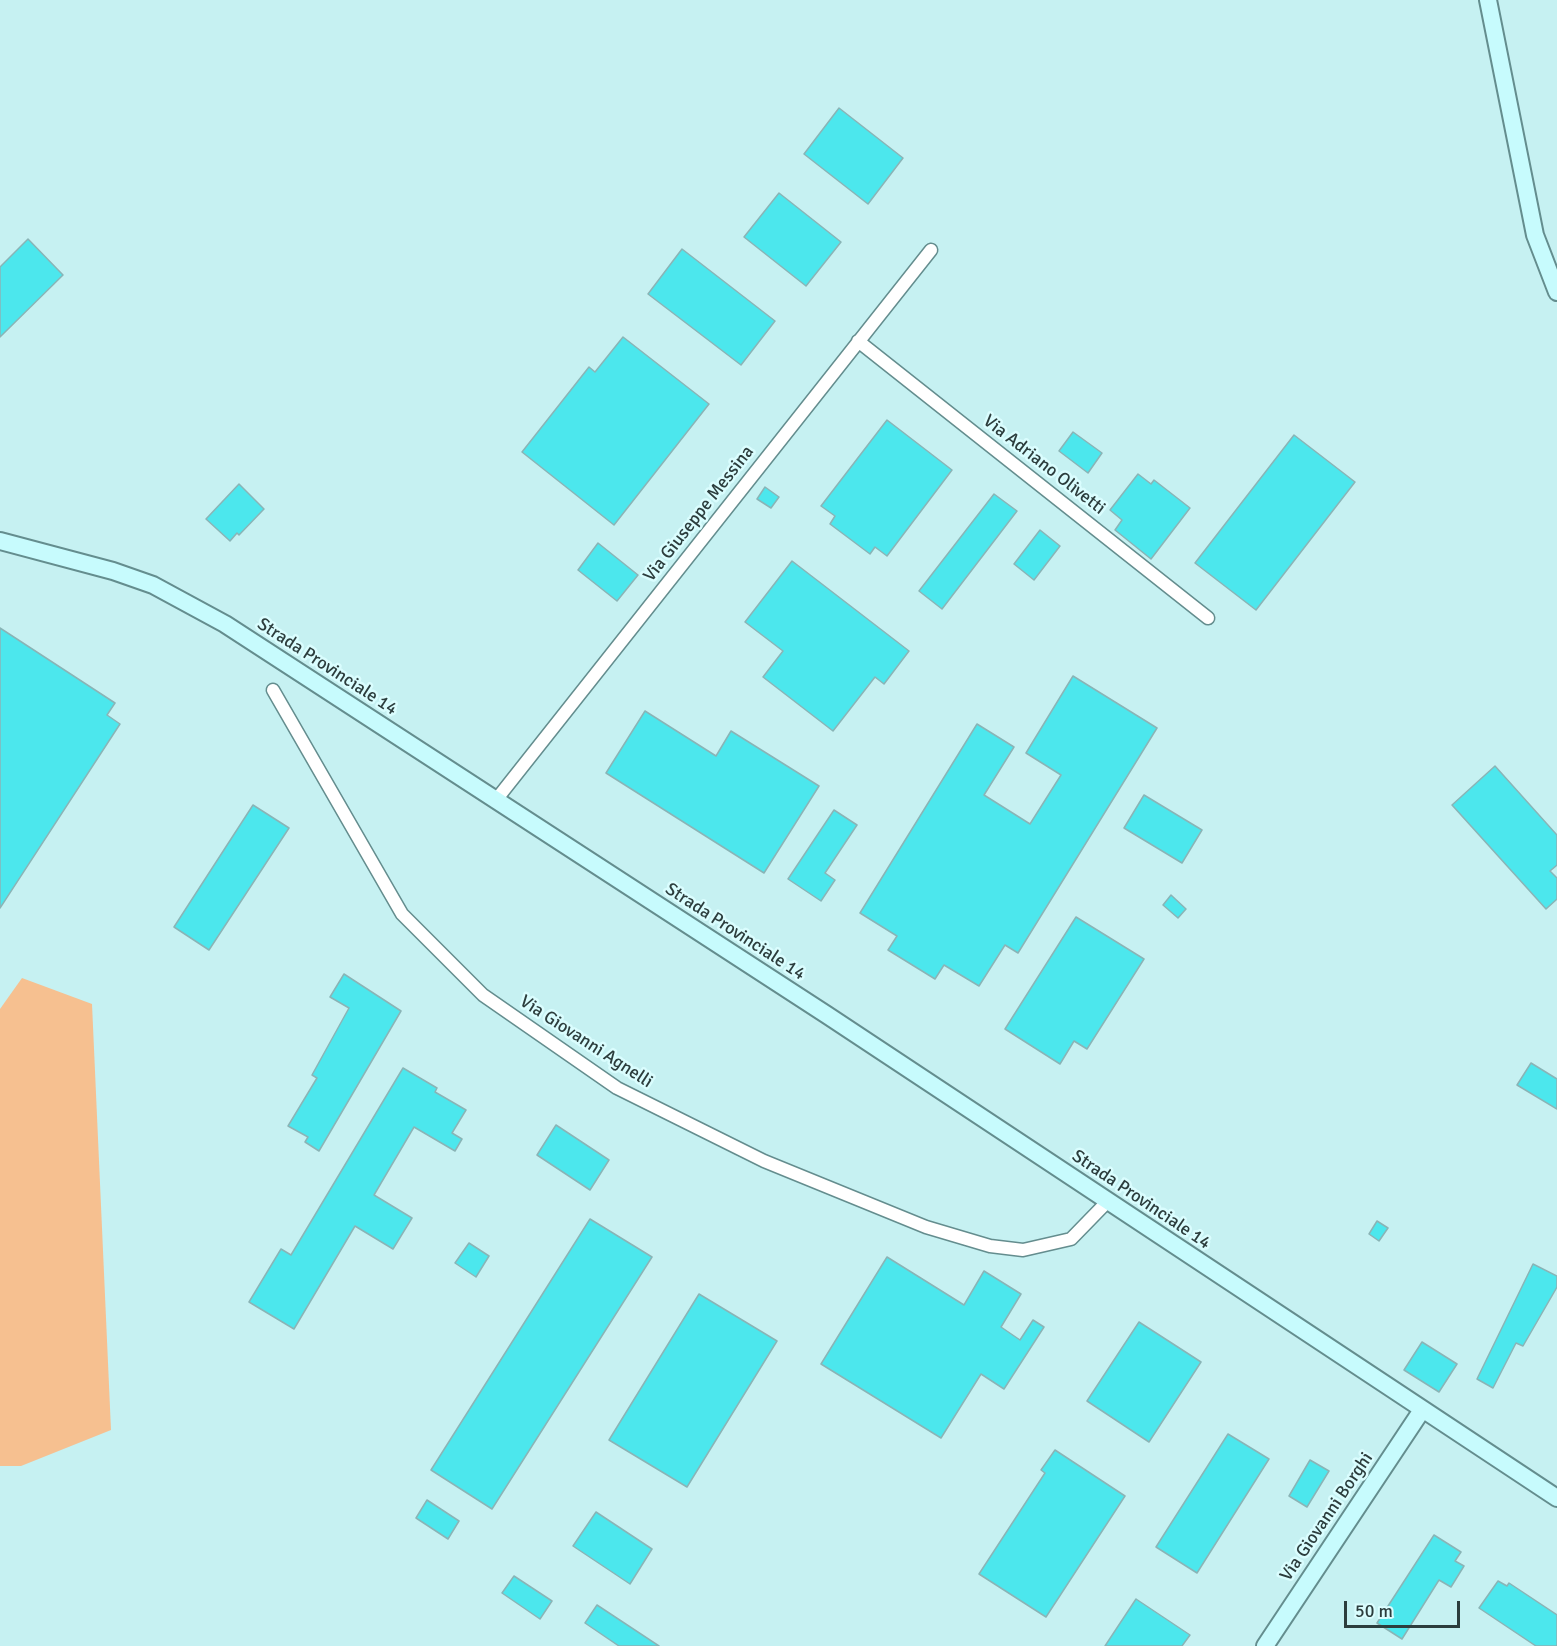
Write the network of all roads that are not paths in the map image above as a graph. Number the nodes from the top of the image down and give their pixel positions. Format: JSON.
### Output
{"nodes":[{"id":1,"x":1488,"y":0,"type":"edge"},
{"id":2,"x":931,"y":250,"type":"dead end"},
{"id":3,"x":1557,"y":292,"type":"edge"},
{"id":4,"x":858,"y":341,"type":"junction"},
{"id":5,"x":0,"y":541,"type":"edge"},
{"id":6,"x":1208,"y":618,"type":"dead end"},
{"id":7,"x":273,"y":690,"type":"dead end"},
{"id":8,"x":496,"y":800,"type":"junction"},
{"id":9,"x":1108,"y":1201,"type":"junction"},
{"id":10,"x":1422,"y":1410,"type":"junction"},
{"id":11,"x":1557,"y":1498,"type":"edge"},
{"id":12,"x":1265,"y":1646,"type":"edge"}],
"edges":[{"from":1,"to":3,"type":"street"},
{"from":2,"to":4,"type":"street","name":"Via Giuseppe Messina"},
{"from":4,"to":6,"type":"street","name":"Via Adriano Olivetti"},
{"from":4,"to":8,"type":"street","name":"Via Giuseppe Messina"},
{"from":5,"to":8,"type":"street","name":"Strada Provinciale 14"},
{"from":7,"to":9,"type":"street","name":"Via Giovanni Agnelli"},
{"from":8,"to":9,"type":"street","name":"Strada Provinciale 14"},
{"from":9,"to":10,"type":"street","name":"Strada Provinciale 14"},
{"from":10,"to":11,"type":"street","name":"Strada Provinciale 14"},
{"from":10,"to":12,"type":"street","name":"Via Giovanni Borghi"}]}
